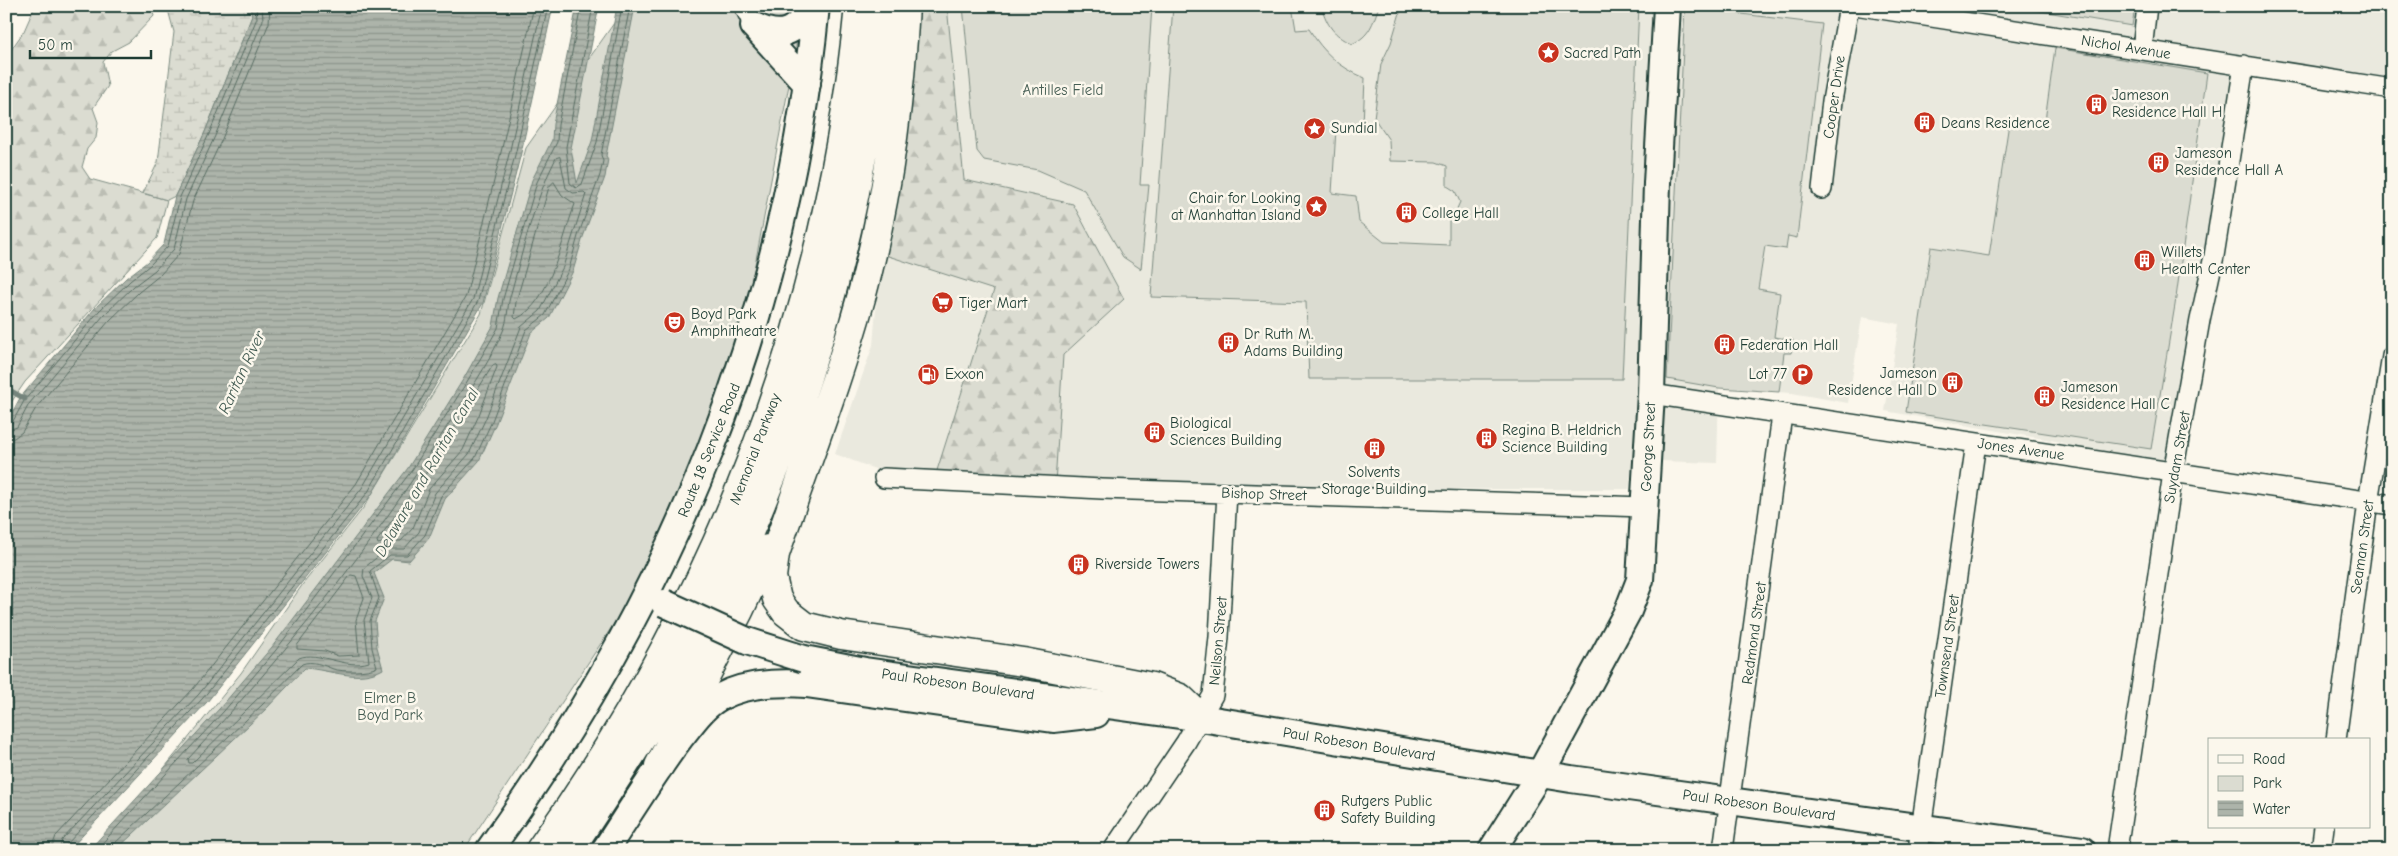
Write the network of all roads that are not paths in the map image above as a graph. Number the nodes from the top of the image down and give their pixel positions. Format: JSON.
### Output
{"nodes":[{"id":1,"x":859,"y":6,"type":"edge"},
{"id":2,"x":883,"y":6,"type":"edge"},
{"id":3,"x":905,"y":6,"type":"edge"},
{"id":4,"x":1666,"y":6,"type":"edge"},
{"id":5,"x":1849,"y":6,"type":"edge"},
{"id":6,"x":1861,"y":6,"type":"edge"},
{"id":7,"x":2147,"y":6,"type":"edge"},
{"id":8,"x":816,"y":7,"type":"edge"},
{"id":9,"x":749,"y":16,"type":"edge"},
{"id":10,"x":2142,"y":50,"type":"junction"},
{"id":11,"x":2244,"y":66,"type":"junction"},
{"id":12,"x":807,"y":84,"type":"junction"},
{"id":13,"x":2392,"y":89,"type":"edge"},
{"id":14,"x":1822,"y":188,"type":"dead end"},
{"id":15,"x":2392,"y":356,"type":"edge"},
{"id":16,"x":1651,"y":394,"type":"junction"},
{"id":17,"x":1782,"y":415,"type":"junction"},
{"id":18,"x":1976,"y":443,"type":"junction"},
{"id":19,"x":2173,"y":473,"type":"junction"},
{"id":20,"x":884,"y":478,"type":"dead end"},
{"id":21,"x":1227,"y":493,"type":"junction"},
{"id":22,"x":2368,"y":502,"type":"junction"},
{"id":23,"x":792,"y":503,"type":"junction"},
{"id":24,"x":2392,"y":505,"type":"edge"},
{"id":25,"x":1644,"y":507,"type":"junction"},
{"id":26,"x":655,"y":600,"type":"junction"},
{"id":27,"x":1132,"y":710,"type":"junction"},
{"id":28,"x":1201,"y":718,"type":"junction"},
{"id":29,"x":2336,"y":738,"type":"edge"},
{"id":30,"x":659,"y":766,"type":"junction"},
{"id":31,"x":1540,"y":774,"type":"junction"},
{"id":32,"x":1731,"y":801,"type":"junction"},
{"id":33,"x":2324,"y":828,"type":"edge"},
{"id":34,"x":1920,"y":838,"type":"edge"},
{"id":35,"x":489,"y":850,"type":"edge"},
{"id":36,"x":540,"y":850,"type":"edge"},
{"id":37,"x":569,"y":850,"type":"edge"},
{"id":38,"x":605,"y":850,"type":"edge"},
{"id":39,"x":1112,"y":850,"type":"edge"},
{"id":40,"x":1492,"y":850,"type":"edge"},
{"id":41,"x":1723,"y":850,"type":"edge"},
{"id":42,"x":2082,"y":850,"type":"edge"},
{"id":43,"x":2116,"y":850,"type":"edge"},
{"id":44,"x":2321,"y":850,"type":"edge"}],
"edges":[{"from":1,"to":36,"type":"highway","name":"Memorial Parkway"},
{"from":2,"to":37,"type":"highway","name":"Memorial Parkway"},
{"from":3,"to":23,"type":"highway"},
{"from":4,"to":16,"type":"street","name":"George Street"},
{"from":5,"to":14,"type":"street","name":"Cooper Drive"},
{"from":6,"to":10,"type":"street","name":"Nichol Avenue"},
{"from":7,"to":10,"type":"street"},
{"from":8,"to":9,"type":"street"},
{"from":8,"to":12,"type":"street","name":"Route 18 Service Road"},
{"from":9,"to":12,"type":"street"},
{"from":10,"to":11,"type":"street","name":"Nichol Avenue"},
{"from":11,"to":13,"type":"street","name":"Nichol Avenue"},
{"from":11,"to":19,"type":"street","name":"Suydam Street"},
{"from":12,"to":26,"type":"street","name":"Route 18 Service Road"},
{"from":15,"to":22,"type":"street","name":"Seaman Street"},
{"from":16,"to":17,"type":"street","name":"Jones Avenue"},
{"from":16,"to":25,"type":"street","name":"George Street"},
{"from":17,"to":18,"type":"street","name":"Jones Avenue"},
{"from":17,"to":32,"type":"street","name":"Redmond Street"},
{"from":18,"to":19,"type":"street","name":"Jones Avenue"},
{"from":18,"to":34,"type":"street","name":"Townsend Street"},
{"from":19,"to":22,"type":"street","name":"Jones Avenue"},
{"from":19,"to":43,"type":"street","name":"Suydam Street"},
{"from":20,"to":21,"type":"street","name":"Bishop Street"},
{"from":21,"to":25,"type":"street","name":"Bishop Street"},
{"from":21,"to":28,"type":"street","name":"Neilson Street"},
{"from":22,"to":24,"type":"street","name":"Jones Avenue"},
{"from":22,"to":29,"type":"street","name":"Seaman Street"},
{"from":23,"to":28,"type":"highway"},
{"from":23,"to":30,"type":"highway"},
{"from":25,"to":31,"type":"street","name":"George Street"},
{"from":26,"to":27,"type":"street","name":"Paul Robeson Boulevard","bridge":true},
{"from":26,"to":35,"type":"street","name":"Route 18 Service Road"},
{"from":27,"to":28,"type":"street","name":"Paul Robeson Boulevard"},
{"from":27,"to":30,"type":"street"},
{"from":28,"to":31,"type":"street","name":"Paul Robeson Boulevard"},
{"from":28,"to":39,"type":"street","name":"Neilson Street"},
{"from":30,"to":38,"type":"street"},
{"from":31,"to":32,"type":"street","name":"Paul Robeson Boulevard"},
{"from":31,"to":40,"type":"street","name":"George Street"},
{"from":32,"to":34,"type":"street","name":"Paul Robeson Boulevard"},
{"from":32,"to":41,"type":"street","name":"Redmond Street"},
{"from":33,"to":44,"type":"street"},
{"from":34,"to":42,"type":"street","name":"Paul Robeson Boulevard"}]}
